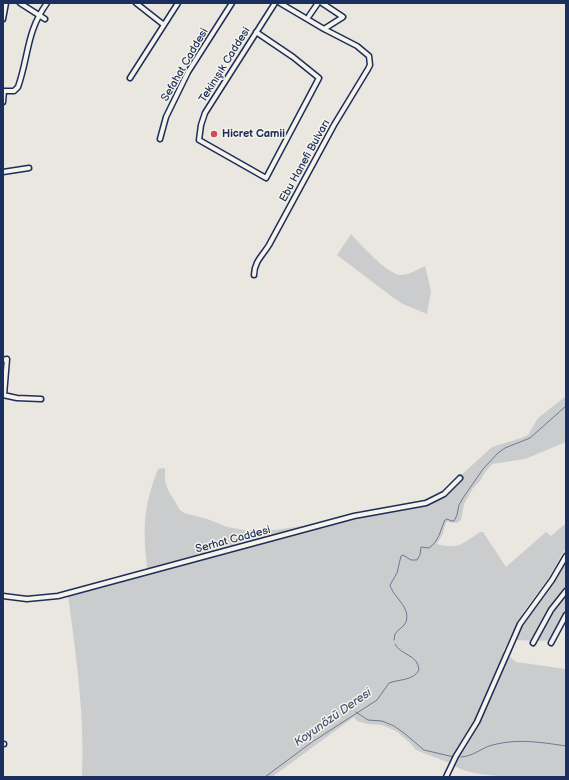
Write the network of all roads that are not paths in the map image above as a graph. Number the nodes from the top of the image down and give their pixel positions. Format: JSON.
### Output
{"nodes":[{"id":1,"x":6,"y":3,"type":"edge"},
{"id":2,"x":20,"y":3,"type":"edge"},
{"id":3,"x":47,"y":3,"type":"edge"},
{"id":4,"x":136,"y":3,"type":"edge"},
{"id":5,"x":178,"y":3,"type":"edge"},
{"id":6,"x":232,"y":3,"type":"edge"},
{"id":7,"x":275,"y":3,"type":"edge"},
{"id":8,"x":280,"y":3,"type":"edge"},
{"id":9,"x":318,"y":3,"type":"edge"},
{"id":10,"x":322,"y":3,"type":"edge"},
{"id":11,"x":38,"y":15,"type":"junction"},
{"id":12,"x":309,"y":16,"type":"dead end"},
{"id":13,"x":3,"y":19,"type":"edge"},
{"id":14,"x":44,"y":19,"type":"dead end"},
{"id":15,"x":164,"y":24,"type":"junction"},
{"id":16,"x":324,"y":29,"type":"junction"},
{"id":17,"x":256,"y":32,"type":"junction"},
{"id":18,"x":130,"y":78,"type":"dead end"},
{"id":19,"x":4,"y":91,"type":"edge"},
{"id":20,"x":3,"y":102,"type":"edge"},
{"id":21,"x":160,"y":139,"type":"dead end"},
{"id":22,"x":29,"y":168,"type":"dead end"},
{"id":23,"x":3,"y":172,"type":"edge"},
{"id":24,"x":254,"y":275,"type":"dead end"},
{"id":25,"x":5,"y":360,"type":"edge"},
{"id":26,"x":3,"y":395,"type":"edge"},
{"id":27,"x":41,"y":399,"type":"dead end"},
{"id":28,"x":460,"y":478,"type":"dead end"},
{"id":29,"x":566,"y":556,"type":"edge"},
{"id":30,"x":566,"y":591,"type":"edge"},
{"id":31,"x":3,"y":596,"type":"edge"},
{"id":32,"x":566,"y":615,"type":"edge"},
{"id":33,"x":533,"y":643,"type":"dead end"},
{"id":34,"x":550,"y":643,"type":"dead end"},
{"id":35,"x":446,"y":777,"type":"edge"}],
"edges":[{"from":1,"to":13,"type":"street"},
{"from":2,"to":11,"type":"street"},
{"from":3,"to":11,"type":"street"},
{"from":4,"to":15,"type":"street"},
{"from":5,"to":15,"type":"street"},
{"from":6,"to":21,"type":"street","name":"Sefahat Caddesi"},
{"from":7,"to":17,"type":"street","name":"Tekinışık Caddesi"},
{"from":8,"to":16,"type":"street"},
{"from":9,"to":12,"type":"street"},
{"from":10,"to":16,"type":"street"},
{"from":11,"to":14,"type":"street"},
{"from":11,"to":19,"type":"street"},
{"from":15,"to":18,"type":"street"},
{"from":16,"to":24,"type":"street","name":"Ebu Hanefi Bulvarı"},
{"from":17,"to":17,"type":"street","name":"Tekinışık Caddesi"},
{"from":19,"to":20,"type":"street"},
{"from":22,"to":23,"type":"street"},
{"from":25,"to":26,"type":"street"},
{"from":26,"to":27,"type":"street"},
{"from":28,"to":31,"type":"street","name":"Serhat Caddesi"},
{"from":29,"to":35,"type":"street"},
{"from":30,"to":33,"type":"street"},
{"from":32,"to":34,"type":"street"}]}
